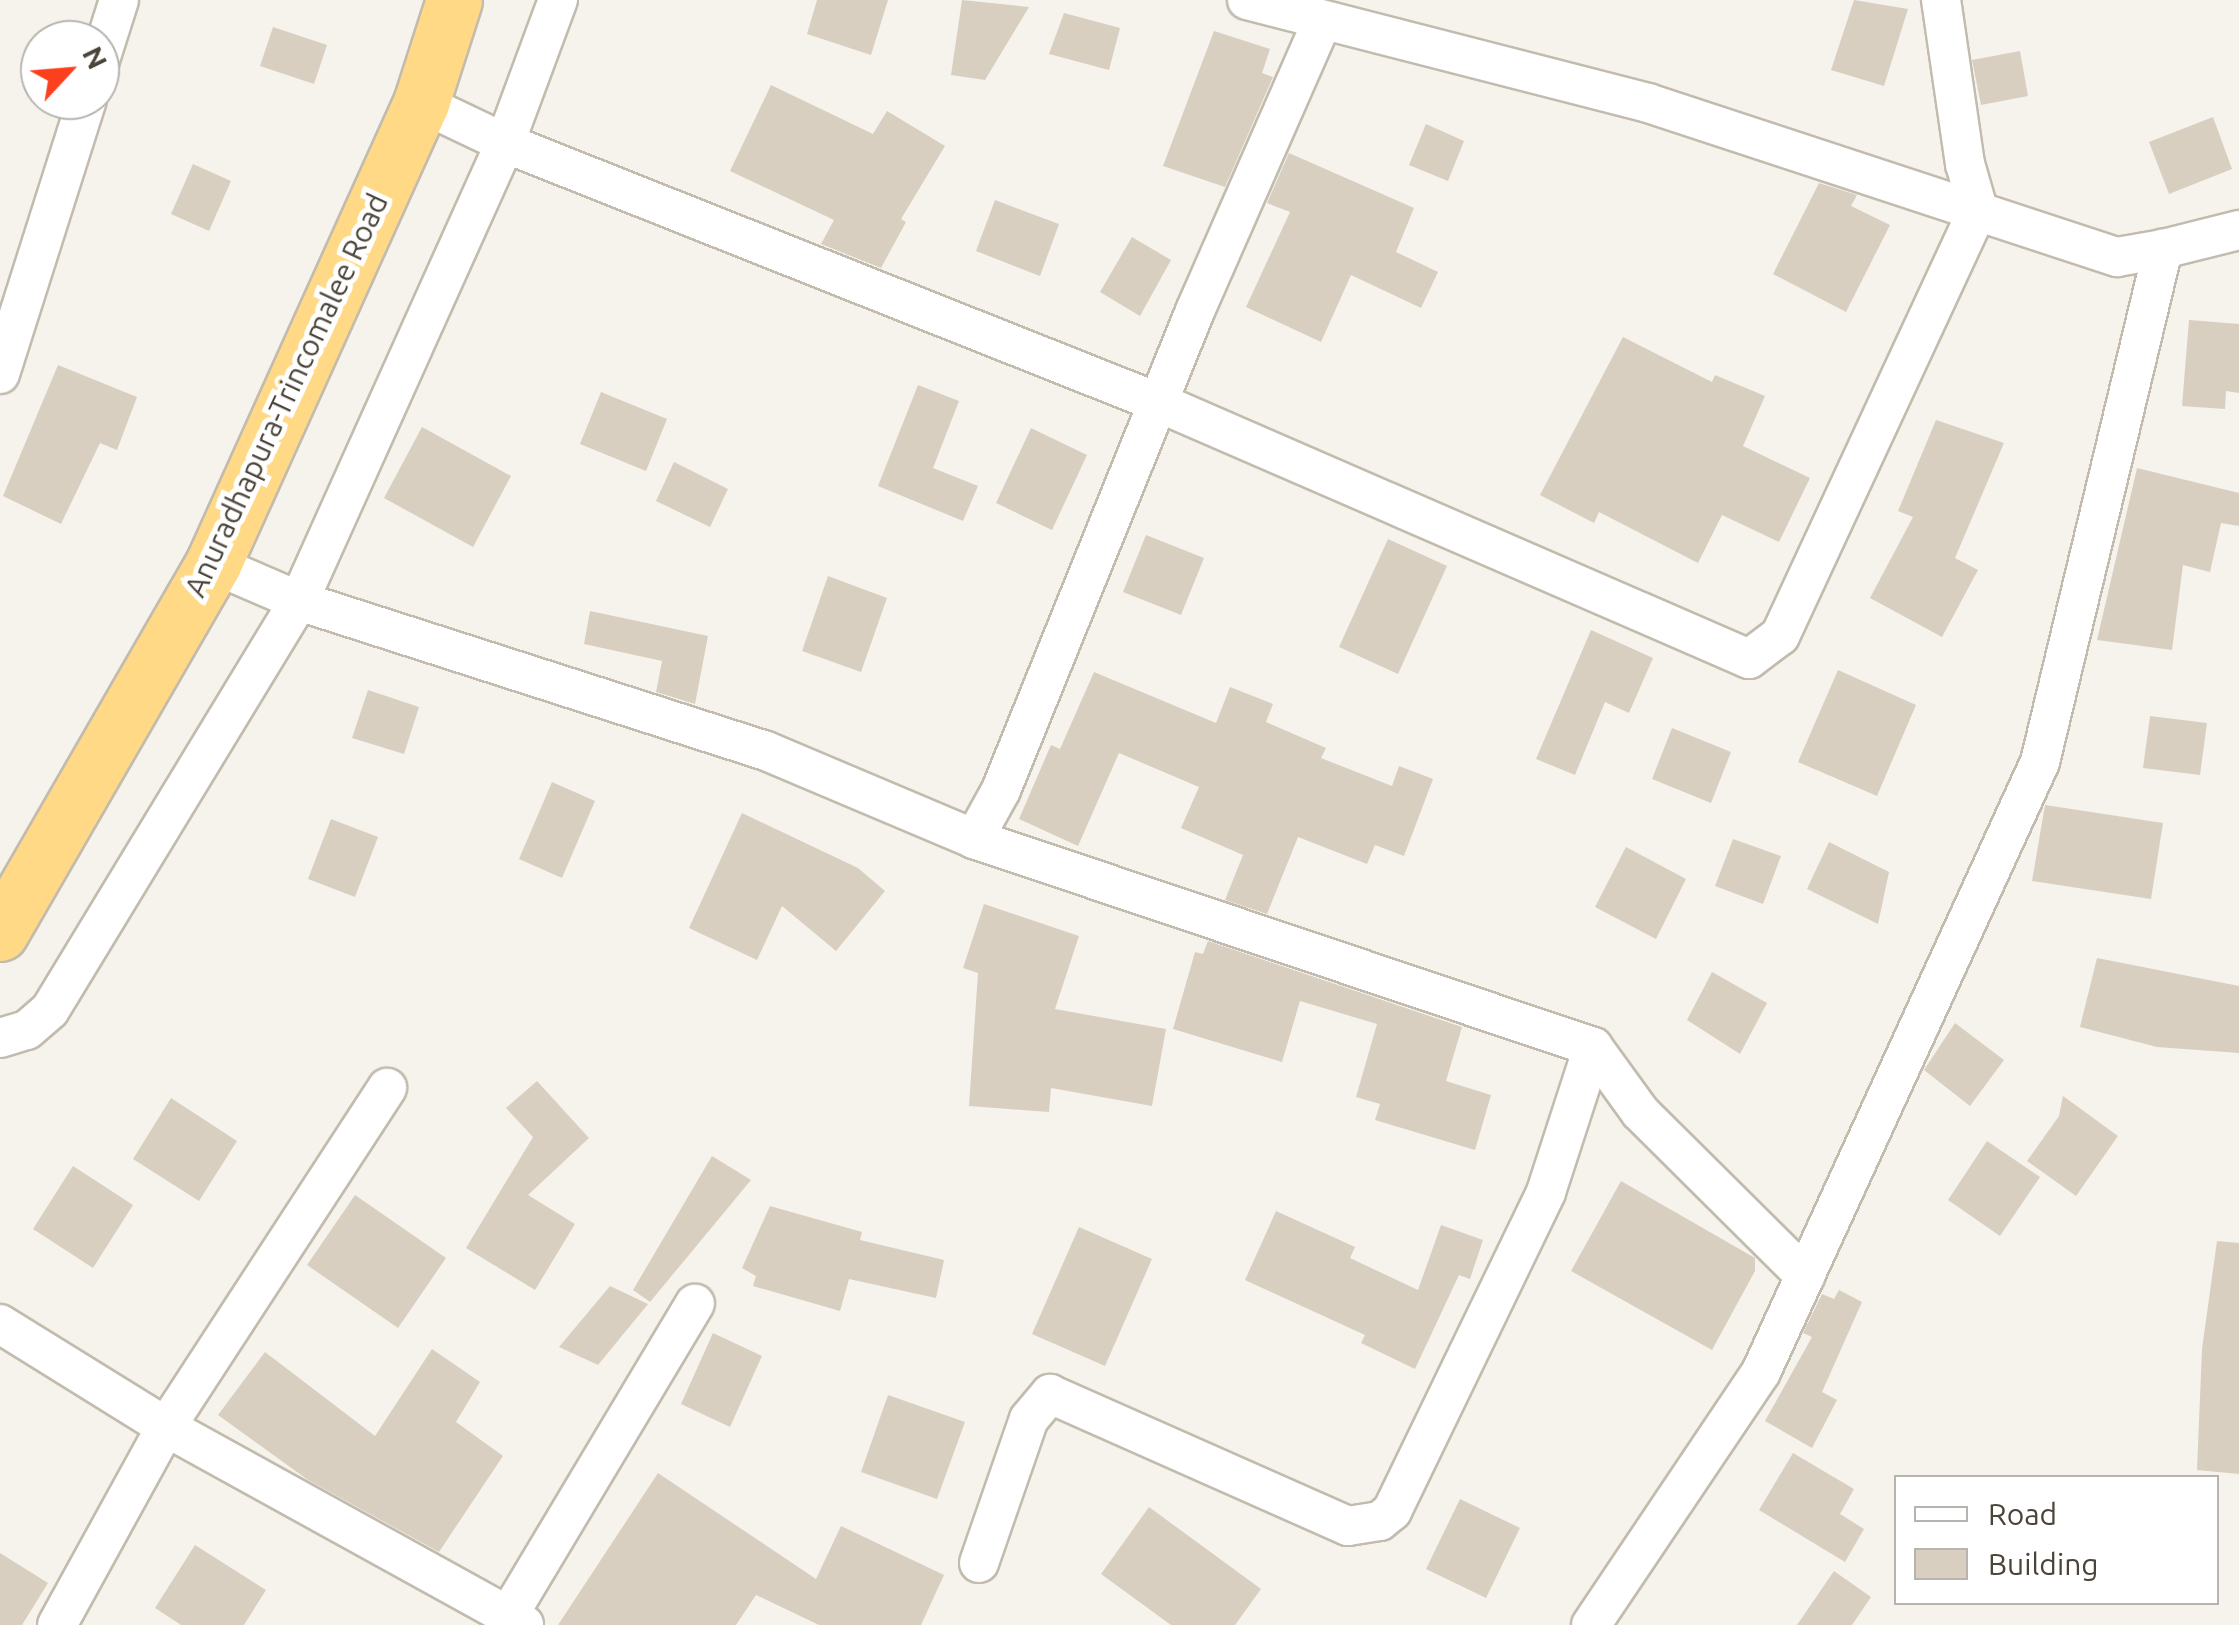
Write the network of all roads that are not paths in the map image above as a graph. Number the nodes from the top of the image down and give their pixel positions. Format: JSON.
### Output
{"nodes":[{"id":1,"x":454,"y":0,"type":"edge"},
{"id":2,"x":558,"y":0,"type":"edge"},
{"id":3,"x":1247,"y":0,"type":"edge"},
{"id":4,"x":1941,"y":0,"type":"edge"},
{"id":5,"x":1322,"y":21,"type":"junction"},
{"id":6,"x":421,"y":103,"type":"junction"},
{"id":7,"x":81,"y":120,"type":"edge"},
{"id":8,"x":505,"y":143,"type":"junction"},
{"id":9,"x":1978,"y":209,"type":"junction"},
{"id":10,"x":2239,"y":230,"type":"edge"},
{"id":11,"x":2163,"y":250,"type":"junction"},
{"id":12,"x":0,"y":374,"type":"edge"},
{"id":13,"x":1162,"y":404,"type":"junction"},
{"id":14,"x":214,"y":564,"type":"junction"},
{"id":15,"x":299,"y":601,"type":"junction"},
{"id":16,"x":974,"y":838,"type":"junction"},
{"id":17,"x":0,"y":934,"type":"edge"},
{"id":18,"x":0,"y":1038,"type":"edge"},
{"id":19,"x":1593,"y":1047,"type":"junction"},
{"id":20,"x":386,"y":1088,"type":"dead end"},
{"id":21,"x":1806,"y":1276,"type":"junction"},
{"id":22,"x":695,"y":1304,"type":"dead end"},
{"id":23,"x":0,"y":1324,"type":"edge"},
{"id":24,"x":166,"y":1427,"type":"junction"},
{"id":25,"x":979,"y":1563,"type":"dead end"},
{"id":26,"x":516,"y":1620,"type":"edge"},
{"id":27,"x":57,"y":1625,"type":"edge"},
{"id":28,"x":1591,"y":1625,"type":"edge"}],
"edges":[{"from":1,"to":6,"type":"highway","name":"Anuradhapura-Trincomalee Road"},
{"from":2,"to":8,"type":"street"},
{"from":3,"to":5,"type":"street"},
{"from":4,"to":9,"type":"street"},
{"from":5,"to":9,"type":"street"},
{"from":5,"to":13,"type":"street"},
{"from":6,"to":8,"type":"street"},
{"from":6,"to":14,"type":"highway","name":"Anuradhapura-Trincomalee Road"},
{"from":7,"to":12,"type":"street"},
{"from":8,"to":13,"type":"street"},
{"from":8,"to":15,"type":"street"},
{"from":9,"to":11,"type":"street"},
{"from":9,"to":13,"type":"street"},
{"from":10,"to":11,"type":"street"},
{"from":11,"to":21,"type":"street"},
{"from":13,"to":16,"type":"street"},
{"from":14,"to":15,"type":"street"},
{"from":14,"to":17,"type":"highway","name":"Anuradhapura-Trincomalee Road"},
{"from":15,"to":16,"type":"street"},
{"from":15,"to":18,"type":"street"},
{"from":16,"to":19,"type":"street"},
{"from":19,"to":21,"type":"street"},
{"from":19,"to":25,"type":"street"},
{"from":20,"to":24,"type":"street"},
{"from":21,"to":28,"type":"street"},
{"from":22,"to":26,"type":"street"},
{"from":23,"to":24,"type":"street"},
{"from":24,"to":26,"type":"street"},
{"from":24,"to":27,"type":"street"}]}
